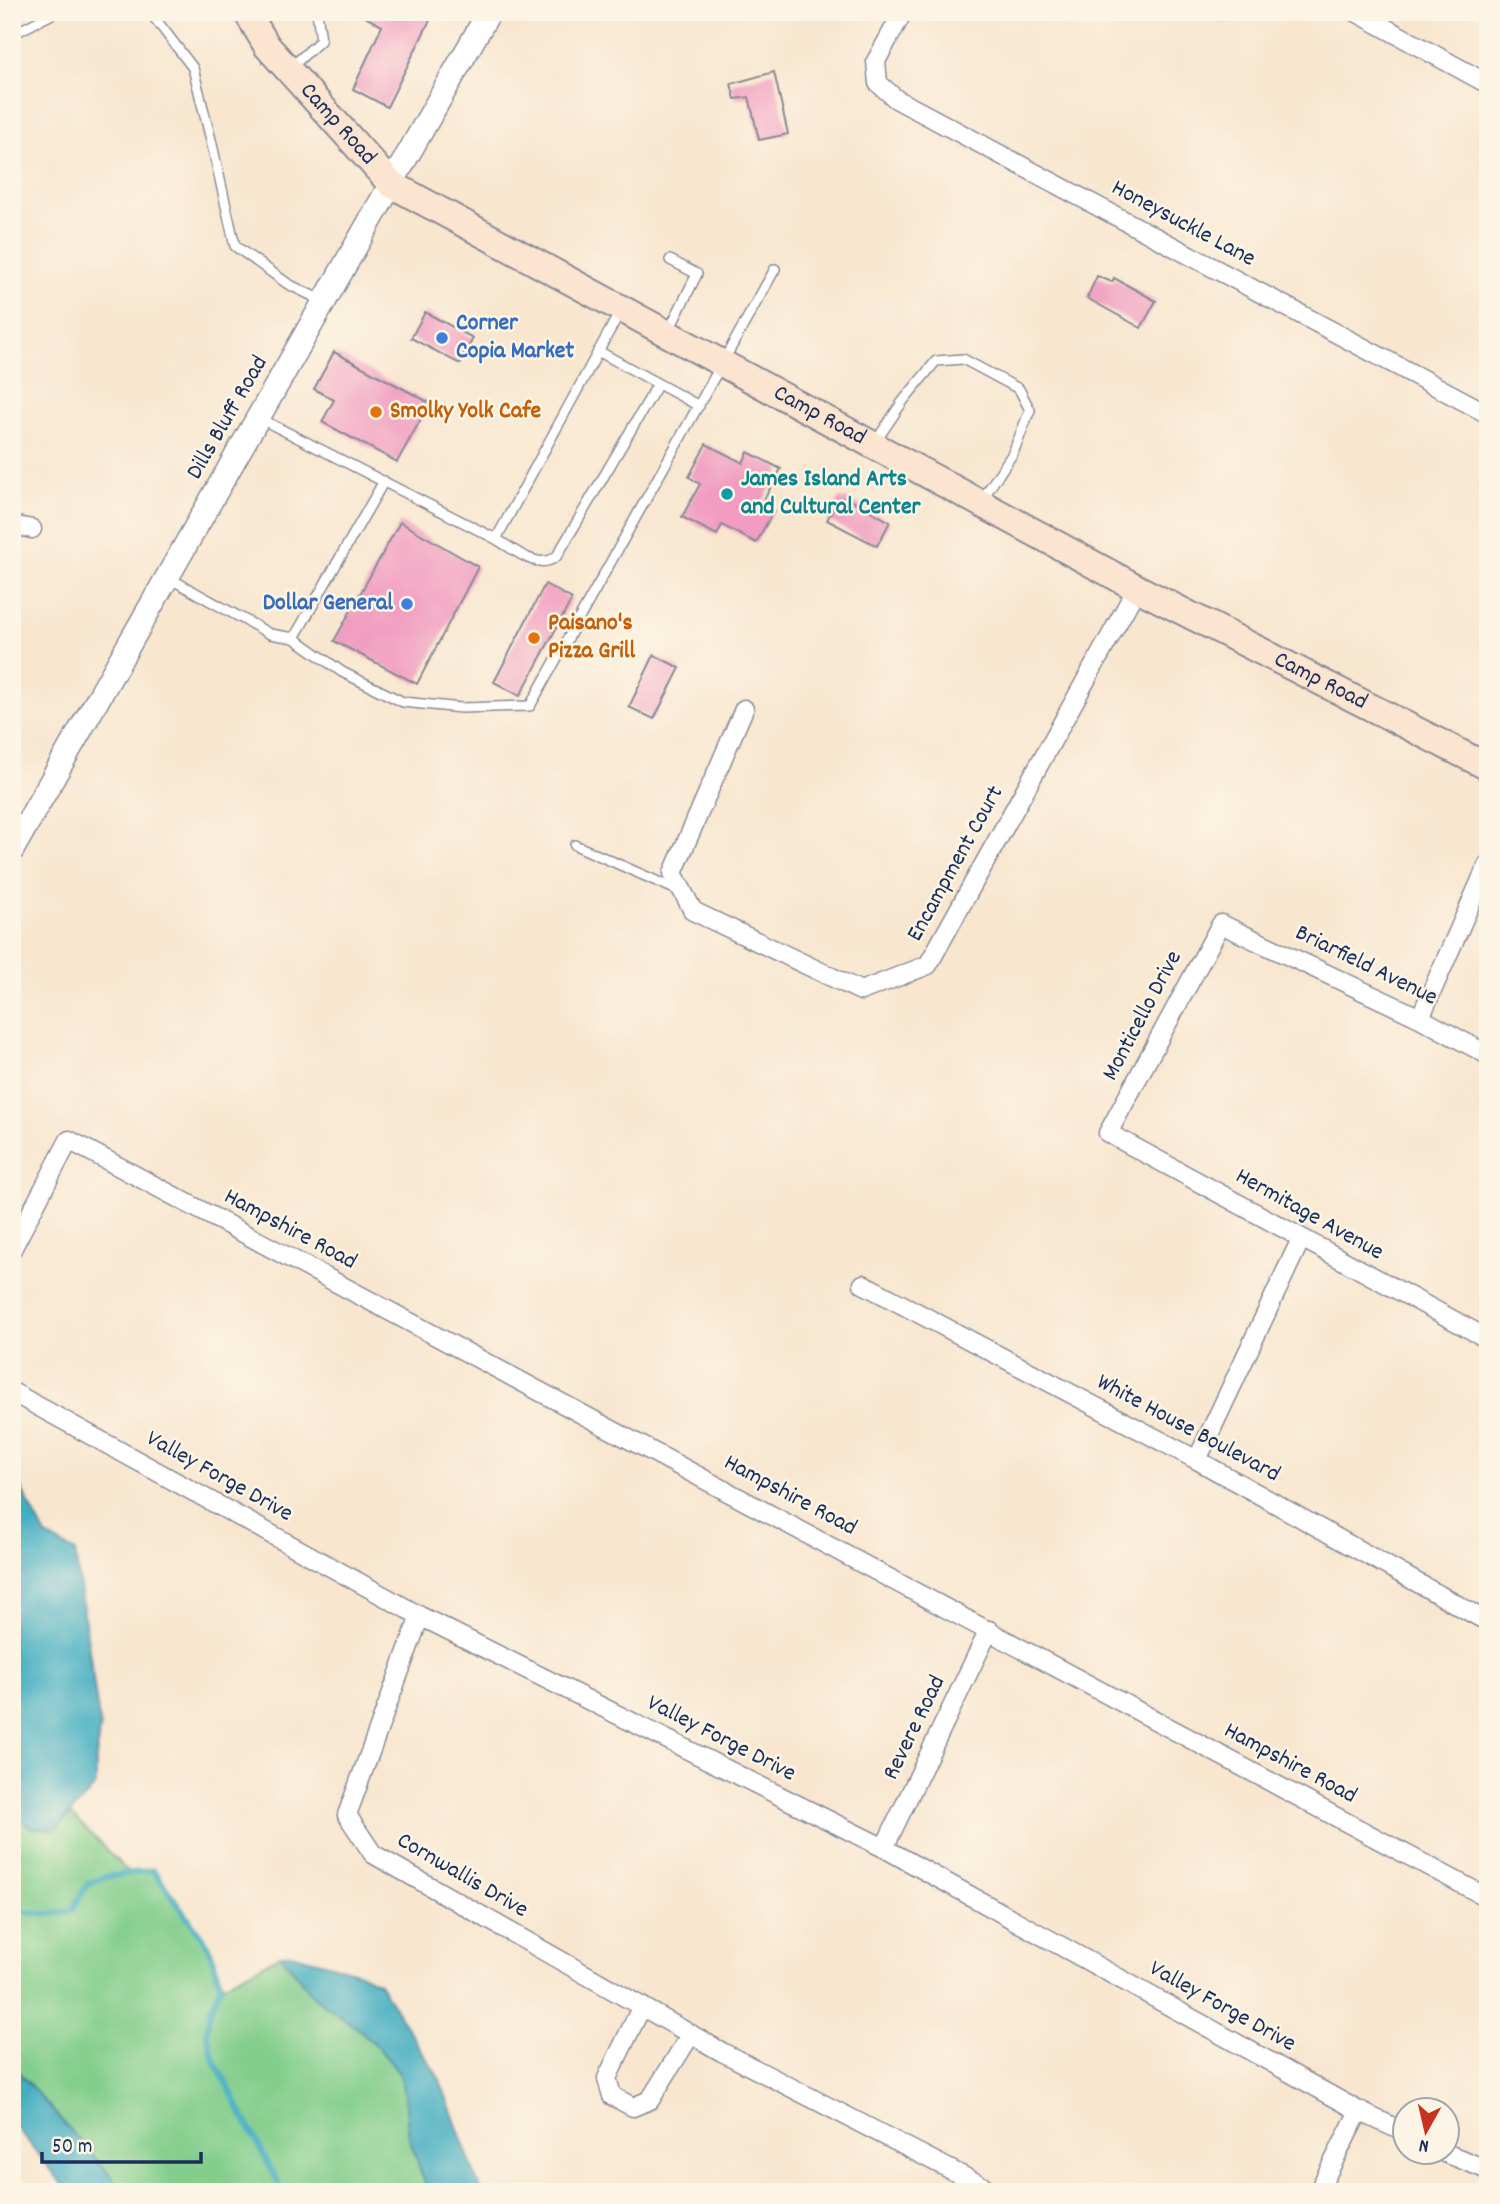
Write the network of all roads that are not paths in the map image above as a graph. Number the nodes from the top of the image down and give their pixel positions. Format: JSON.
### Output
{"nodes":[{"id":1,"x":57,"y":12,"type":"edge"},
{"id":2,"x":150,"y":12,"type":"edge"},
{"id":3,"x":247,"y":12,"type":"edge"},
{"id":4,"x":317,"y":12,"type":"edge"},
{"id":5,"x":489,"y":12,"type":"edge"},
{"id":6,"x":903,"y":12,"type":"edge"},
{"id":7,"x":1356,"y":12,"type":"edge"},
{"id":8,"x":12,"y":38,"type":"edge"},
{"id":9,"x":289,"y":70,"type":"junction"},
{"id":10,"x":1488,"y":84,"type":"edge"},
{"id":11,"x":391,"y":184,"type":"junction"},
{"id":12,"x":670,"y":260,"type":"dead end"},
{"id":13,"x":775,"y":269,"type":"dead end"},
{"id":14,"x":325,"y":302,"type":"junction"},
{"id":15,"x":621,"y":309,"type":"junction"},
{"id":16,"x":667,"y":334,"type":"junction"},
{"id":17,"x":598,"y":351,"type":"junction"},
{"id":18,"x":722,"y":364,"type":"junction"},
{"id":19,"x":658,"y":384,"type":"junction"},
{"id":20,"x":699,"y":406,"type":"junction"},
{"id":21,"x":1488,"y":414,"type":"edge"},
{"id":22,"x":259,"y":418,"type":"junction"},
{"id":23,"x":873,"y":445,"type":"junction"},
{"id":24,"x":384,"y":481,"type":"junction"},
{"id":25,"x":980,"y":503,"type":"junction"},
{"id":26,"x":12,"y":525,"type":"edge"},
{"id":27,"x":32,"y":529,"type":"dead end"},
{"id":28,"x":496,"y":539,"type":"junction"},
{"id":29,"x":168,"y":577,"type":"junction"},
{"id":30,"x":1137,"y":588,"type":"junction"},
{"id":31,"x":295,"y":638,"type":"junction"},
{"id":32,"x":744,"y":709,"type":"dead end"},
{"id":33,"x":1488,"y":767,"type":"edge"},
{"id":34,"x":575,"y":845,"type":"dead end"},
{"id":35,"x":12,"y":850,"type":"edge"},
{"id":36,"x":1488,"y":864,"type":"edge"},
{"id":37,"x":684,"y":893,"type":"junction"},
{"id":38,"x":1220,"y":924,"type":"joint"},
{"id":39,"x":1420,"y":1018,"type":"junction"},
{"id":40,"x":1488,"y":1055,"type":"edge"},
{"id":41,"x":1108,"y":1132,"type":"joint"},
{"id":42,"x":1301,"y":1239,"type":"junction"},
{"id":43,"x":12,"y":1249,"type":"edge"},
{"id":44,"x":863,"y":1284,"type":"dead end"},
{"id":45,"x":1488,"y":1339,"type":"edge"},
{"id":46,"x":12,"y":1391,"type":"edge"},
{"id":47,"x":1197,"y":1460,"type":"junction"},
{"id":48,"x":419,"y":1616,"type":"junction"},
{"id":49,"x":1488,"y":1622,"type":"edge"},
{"id":50,"x":989,"y":1630,"type":"junction"},
{"id":51,"x":884,"y":1848,"type":"junction"},
{"id":52,"x":1488,"y":1898,"type":"edge"},
{"id":53,"x":642,"y":2006,"type":"junction"},
{"id":54,"x":691,"y":2034,"type":"junction"},
{"id":55,"x":1359,"y":2111,"type":"junction"},
{"id":56,"x":1392,"y":2127,"type":"edge"},
{"id":57,"x":1462,"y":2159,"type":"edge"},
{"id":58,"x":1488,"y":2170,"type":"edge"},
{"id":59,"x":994,"y":2192,"type":"edge"},
{"id":60,"x":1318,"y":2192,"type":"edge"}],
"edges":[{"from":1,"to":8,"type":"lane"},
{"from":2,"to":14,"type":"lane"},
{"from":3,"to":9,"type":"main road","name":"Camp Road"},
{"from":4,"to":9,"type":"lane"},
{"from":5,"to":11,"type":"street","name":"Dills Bluff Road"},
{"from":6,"to":21,"type":"street","name":"Honeysuckle Lane"},
{"from":7,"to":10,"type":"street"},
{"from":9,"to":11,"type":"main road","name":"Camp Road"},
{"from":11,"to":14,"type":"street","name":"Dills Bluff Road"},
{"from":11,"to":15,"type":"main road","name":"Camp Road"},
{"from":12,"to":16,"type":"lane"},
{"from":13,"to":18,"type":"lane"},
{"from":14,"to":22,"type":"street","name":"Dills Bluff Road"},
{"from":15,"to":16,"type":"main road","name":"Camp Road"},
{"from":15,"to":17,"type":"lane"},
{"from":16,"to":18,"type":"main road","name":"Camp Road"},
{"from":17,"to":19,"type":"lane"},
{"from":17,"to":28,"type":"lane"},
{"from":18,"to":20,"type":"lane"},
{"from":18,"to":23,"type":"main road","name":"Camp Road"},
{"from":19,"to":20,"type":"lane"},
{"from":19,"to":28,"type":"lane"},
{"from":20,"to":31,"type":"lane"},
{"from":22,"to":24,"type":"lane"},
{"from":22,"to":29,"type":"street","name":"Dills Bluff Road"},
{"from":23,"to":25,"type":"main road","name":"Camp Road"},
{"from":23,"to":25,"type":"lane"},
{"from":24,"to":28,"type":"lane"},
{"from":24,"to":31,"type":"lane"},
{"from":25,"to":30,"type":"main road","name":"Camp Road"},
{"from":26,"to":27,"type":"street"},
{"from":29,"to":31,"type":"lane"},
{"from":29,"to":35,"type":"street","name":"Dills Bluff Road"},
{"from":30,"to":33,"type":"main road","name":"Camp Road"},
{"from":30,"to":37,"type":"street","name":"Encampment Court"},
{"from":32,"to":37,"type":"street"},
{"from":34,"to":37,"type":"lane"},
{"from":36,"to":39,"type":"street"},
{"from":38,"to":39,"type":"street","name":"Briarfield Avenue"},
{"from":38,"to":41,"type":"street","name":"Monticello Drive"},
{"from":39,"to":40,"type":"street","name":"Briarfield Avenue"},
{"from":41,"to":42,"type":"street","name":"Hermitage Avenue"},
{"from":42,"to":45,"type":"street","name":"Hermitage Avenue"},
{"from":42,"to":47,"type":"street"},
{"from":43,"to":50,"type":"street","name":"Hampshire Road"},
{"from":44,"to":47,"type":"street","name":"White House Boulevard"},
{"from":46,"to":48,"type":"street","name":"Valley Forge Drive"},
{"from":47,"to":49,"type":"street","name":"White House Boulevard"},
{"from":48,"to":51,"type":"street","name":"Valley Forge Drive"},
{"from":48,"to":53,"type":"street","name":"Cornwallis Drive"},
{"from":50,"to":51,"type":"street","name":"Revere Road"},
{"from":50,"to":52,"type":"street","name":"Hampshire Road"},
{"from":51,"to":55,"type":"street","name":"Valley Forge Drive"},
{"from":53,"to":54,"type":"street","name":"Cornwallis Drive"},
{"from":53,"to":54,"type":"street"},
{"from":54,"to":59,"type":"street","name":"Cornwallis Drive"},
{"from":55,"to":56,"type":"street","name":"Valley Forge Drive"},
{"from":55,"to":60,"type":"street"},
{"from":57,"to":58,"type":"street"}]}
